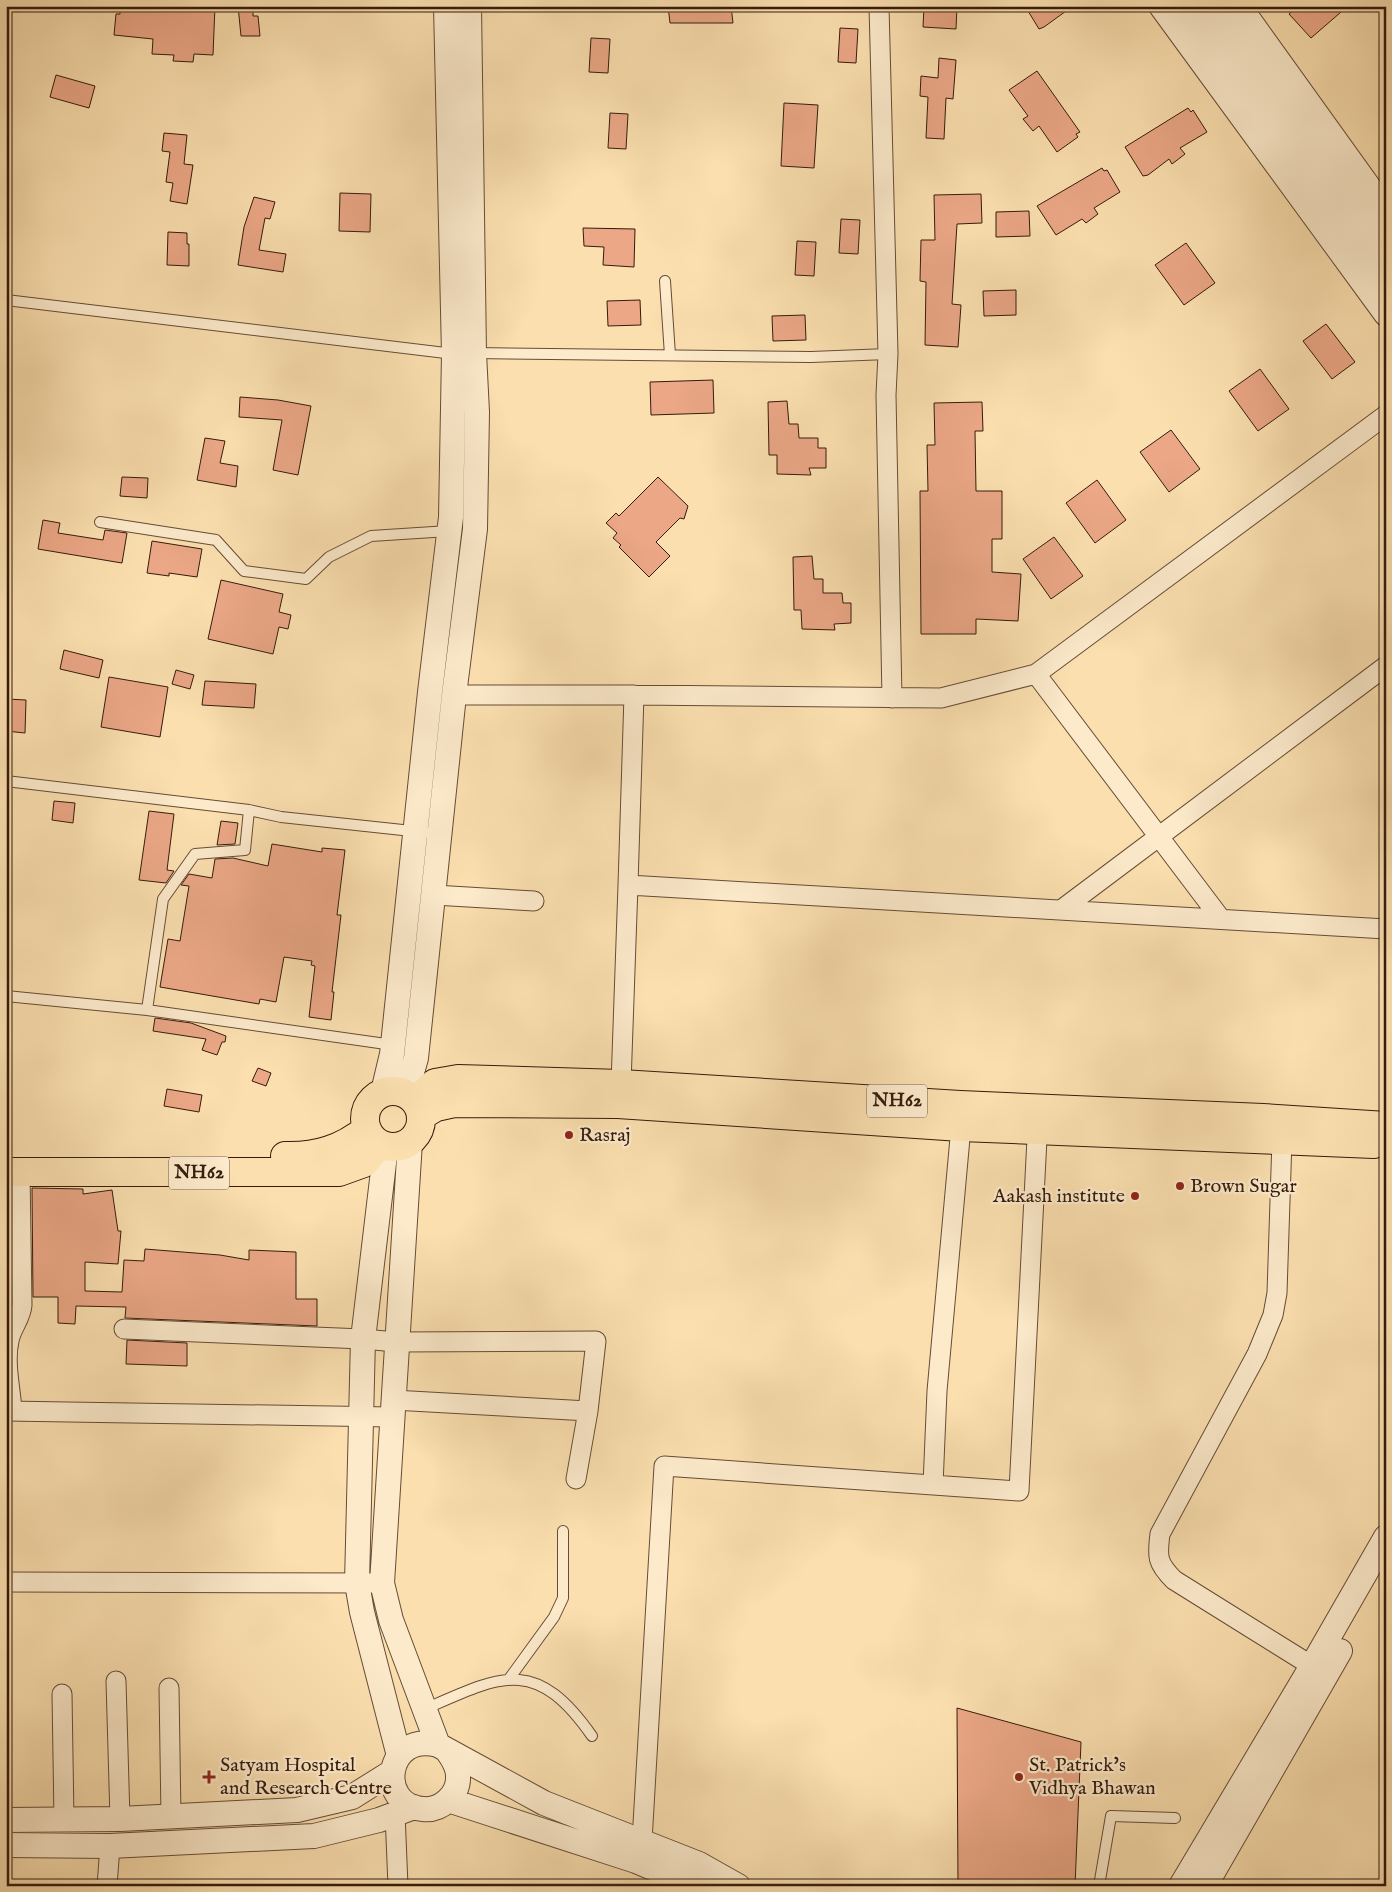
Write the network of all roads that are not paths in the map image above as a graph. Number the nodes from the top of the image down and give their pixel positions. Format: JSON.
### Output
{"nodes":[{"id":1,"x":446,"y":6,"type":"edge"},
{"id":2,"x":469,"y":6,"type":"edge"},
{"id":3,"x":879,"y":6,"type":"edge"},
{"id":4,"x":1161,"y":6,"type":"edge"},
{"id":5,"x":1189,"y":6,"type":"edge"},
{"id":6,"x":1217,"y":6,"type":"edge"},
{"id":7,"x":1239,"y":6,"type":"edge"},
{"id":8,"x":1386,"y":211,"type":"edge"},
{"id":9,"x":1386,"y":245,"type":"edge"},
{"id":10,"x":665,"y":281,"type":"dead end"},
{"id":11,"x":1386,"y":281,"type":"edge"},
{"id":12,"x":6,"y":300,"type":"edge"},
{"id":13,"x":1386,"y":314,"type":"edge"},
{"id":14,"x":464,"y":354,"type":"junction"},
{"id":15,"x":888,"y":354,"type":"junction"},
{"id":16,"x":670,"y":355,"type":"junction"},
{"id":17,"x":1386,"y":415,"type":"edge"},
{"id":18,"x":100,"y":522,"type":"dead end"},
{"id":19,"x":463,"y":530,"type":"junction"},
{"id":20,"x":1386,"y":666,"type":"edge"},
{"id":21,"x":1036,"y":674,"type":"junction"},
{"id":22,"x":634,"y":694,"type":"junction"},
{"id":23,"x":454,"y":695,"type":"junction"},
{"id":24,"x":892,"y":698,"type":"junction"},
{"id":25,"x":6,"y":781,"type":"edge"},
{"id":26,"x":249,"y":810,"type":"junction"},
{"id":27,"x":416,"y":832,"type":"junction"},
{"id":28,"x":440,"y":834,"type":"junction"},
{"id":29,"x":1158,"y":836,"type":"junction"},
{"id":30,"x":628,"y":885,"type":"junction"},
{"id":31,"x":434,"y":895,"type":"junction"},
{"id":32,"x":534,"y":901,"type":"dead end"},
{"id":33,"x":1061,"y":910,"type":"junction"},
{"id":34,"x":1221,"y":919,"type":"junction"},
{"id":35,"x":1386,"y":929,"type":"edge"},
{"id":36,"x":6,"y":996,"type":"edge"},
{"id":37,"x":147,"y":1010,"type":"junction"},
{"id":38,"x":393,"y":1045,"type":"junction"},
{"id":39,"x":621,"y":1084,"type":"junction"},
{"id":40,"x":406,"y":1101,"type":"junction"},
{"id":41,"x":1038,"y":1119,"type":"junction"},
{"id":42,"x":1386,"y":1126,"type":"edge"},
{"id":43,"x":961,"y":1127,"type":"junction"},
{"id":44,"x":1282,"y":1139,"type":"junction"},
{"id":45,"x":386,"y":1140,"type":"junction"},
{"id":46,"x":1386,"y":1144,"type":"edge"},
{"id":47,"x":11,"y":1166,"type":"edge"},
{"id":48,"x":124,"y":1329,"type":"dead end"},
{"id":49,"x":363,"y":1339,"type":"junction"},
{"id":50,"x":396,"y":1342,"type":"junction"},
{"id":51,"x":393,"y":1408,"type":"junction"},
{"id":52,"x":588,"y":1411,"type":"junction"},
{"id":53,"x":9,"y":1412,"type":"edge"},
{"id":54,"x":360,"y":1417,"type":"junction"},
{"id":55,"x":576,"y":1479,"type":"dead end"},
{"id":56,"x":933,"y":1485,"type":"junction"},
{"id":57,"x":563,"y":1531,"type":"dead end"},
{"id":58,"x":1386,"y":1537,"type":"edge"},
{"id":59,"x":1386,"y":1571,"type":"edge"},
{"id":60,"x":6,"y":1582,"type":"edge"},
{"id":61,"x":357,"y":1583,"type":"junction"},
{"id":62,"x":382,"y":1583,"type":"junction"},
{"id":63,"x":1312,"y":1666,"type":"junction"},
{"id":64,"x":509,"y":1679,"type":"junction"},
{"id":65,"x":116,"y":1680,"type":"dead end"},
{"id":66,"x":169,"y":1688,"type":"dead end"},
{"id":67,"x":62,"y":1694,"type":"dead end"},
{"id":68,"x":425,"y":1709,"type":"junction"},
{"id":69,"x":592,"y":1736,"type":"dead end"},
{"id":70,"x":443,"y":1749,"type":"junction"},
{"id":71,"x":395,"y":1764,"type":"junction"},
{"id":72,"x":448,"y":1800,"type":"junction"},
{"id":73,"x":405,"y":1810,"type":"junction"},
{"id":74,"x":171,"y":1817,"type":"junction"},
{"id":75,"x":1175,"y":1818,"type":"dead end"},
{"id":76,"x":6,"y":1820,"type":"edge"},
{"id":77,"x":64,"y":1820,"type":"junction"},
{"id":78,"x":120,"y":1820,"type":"junction"},
{"id":79,"x":642,"y":1841,"type":"junction"},
{"id":80,"x":6,"y":1845,"type":"edge"},
{"id":81,"x":110,"y":1846,"type":"junction"},
{"id":82,"x":107,"y":1886,"type":"edge"},
{"id":83,"x":398,"y":1886,"type":"edge"},
{"id":84,"x":695,"y":1886,"type":"edge"},
{"id":85,"x":738,"y":1886,"type":"edge"},
{"id":86,"x":1099,"y":1886,"type":"edge"},
{"id":87,"x":1181,"y":1886,"type":"edge"},
{"id":88,"x":1205,"y":1886,"type":"edge"}],
"edges":[{"from":1,"to":14,"type":"street"},
{"from":2,"to":14,"type":"street"},
{"from":3,"to":15,"type":"street"},
{"from":4,"to":13,"type":"street"},
{"from":5,"to":11,"type":"main road"},
{"from":6,"to":9,"type":"main road"},
{"from":7,"to":8,"type":"street"},
{"from":10,"to":16,"type":"lane"},
{"from":12,"to":14,"type":"lane"},
{"from":14,"to":16,"type":"lane"},
{"from":14,"to":19,"type":"street"},
{"from":15,"to":16,"type":"lane"},
{"from":15,"to":24,"type":"street"},
{"from":17,"to":21,"type":"street"},
{"from":18,"to":19,"type":"lane"},
{"from":19,"to":23,"type":"street"},
{"from":19,"to":27,"type":"street"},
{"from":20,"to":29,"type":"street"},
{"from":21,"to":24,"type":"street"},
{"from":21,"to":29,"type":"street"},
{"from":22,"to":23,"type":"street"},
{"from":22,"to":24,"type":"street"},
{"from":22,"to":30,"type":"street"},
{"from":23,"to":28,"type":"street"},
{"from":25,"to":26,"type":"lane"},
{"from":26,"to":27,"type":"lane"},
{"from":26,"to":37,"type":"lane"},
{"from":27,"to":28,"type":"lane"},
{"from":27,"to":38,"type":"street"},
{"from":28,"to":31,"type":"street"},
{"from":29,"to":33,"type":"street"},
{"from":29,"to":34,"type":"street"},
{"from":30,"to":33,"type":"street"},
{"from":30,"to":39,"type":"street"},
{"from":31,"to":32,"type":"street"},
{"from":31,"to":40,"type":"street"},
{"from":33,"to":34,"type":"street"},
{"from":34,"to":35,"type":"street"},
{"from":36,"to":37,"type":"lane"},
{"from":37,"to":38,"type":"lane"},
{"from":38,"to":40,"type":"street"},
{"from":39,"to":40,"type":"highway","number":"NH62"},
{"from":39,"to":41,"type":"highway","number":"NH62"},
{"from":40,"to":43,"type":"highway","number":"NH62"},
{"from":40,"to":45,"type":"highway","number":"NH62"},
{"from":40,"to":45,"type":"highway","number":"NH62"},
{"from":41,"to":42,"type":"highway","number":"NH62"},
{"from":41,"to":43,"type":"highway","number":"NH62"},
{"from":41,"to":44,"type":"highway","number":"NH62"},
{"from":41,"to":56,"type":"street"},
{"from":43,"to":56,"type":"street"},
{"from":44,"to":46,"type":"highway","number":"NH62"},
{"from":44,"to":63,"type":"street"},
{"from":45,"to":47,"type":"highway","number":"NH62"},
{"from":45,"to":49,"type":"street"},
{"from":45,"to":50,"type":"street"},
{"from":47,"to":53,"type":"street"},
{"from":48,"to":49,"type":"street"},
{"from":49,"to":50,"type":"street"},
{"from":49,"to":54,"type":"street"},
{"from":50,"to":51,"type":"street"},
{"from":50,"to":52,"type":"street"},
{"from":51,"to":52,"type":"street"},
{"from":51,"to":54,"type":"street"},
{"from":51,"to":62,"type":"street"},
{"from":52,"to":55,"type":"street"},
{"from":53,"to":54,"type":"street"},
{"from":54,"to":61,"type":"street"},
{"from":56,"to":79,"type":"street"},
{"from":57,"to":64,"type":"lane"},
{"from":58,"to":63,"type":"street"},
{"from":59,"to":88,"type":"street"},
{"from":60,"to":61,"type":"street"},
{"from":61,"to":62,"type":"street"},
{"from":61,"to":71,"type":"street"},
{"from":62,"to":68,"type":"street"},
{"from":63,"to":87,"type":"street"},
{"from":64,"to":68,"type":"lane"},
{"from":64,"to":69,"type":"lane"},
{"from":65,"to":78,"type":"street"},
{"from":66,"to":74,"type":"street"},
{"from":67,"to":77,"type":"street"},
{"from":68,"to":70,"type":"street"},
{"from":70,"to":71,"type":"street"},
{"from":70,"to":72,"type":"street"},
{"from":70,"to":79,"type":"street"},
{"from":71,"to":73,"type":"street"},
{"from":71,"to":74,"type":"street"},
{"from":72,"to":73,"type":"street"},
{"from":72,"to":84,"type":"street"},
{"from":73,"to":81,"type":"street"},
{"from":73,"to":83,"type":"street"},
{"from":74,"to":78,"type":"street"},
{"from":75,"to":86,"type":"lane"},
{"from":76,"to":77,"type":"street"},
{"from":77,"to":78,"type":"street"},
{"from":79,"to":85,"type":"street"},
{"from":80,"to":81,"type":"street"},
{"from":81,"to":82,"type":"street"}]}
